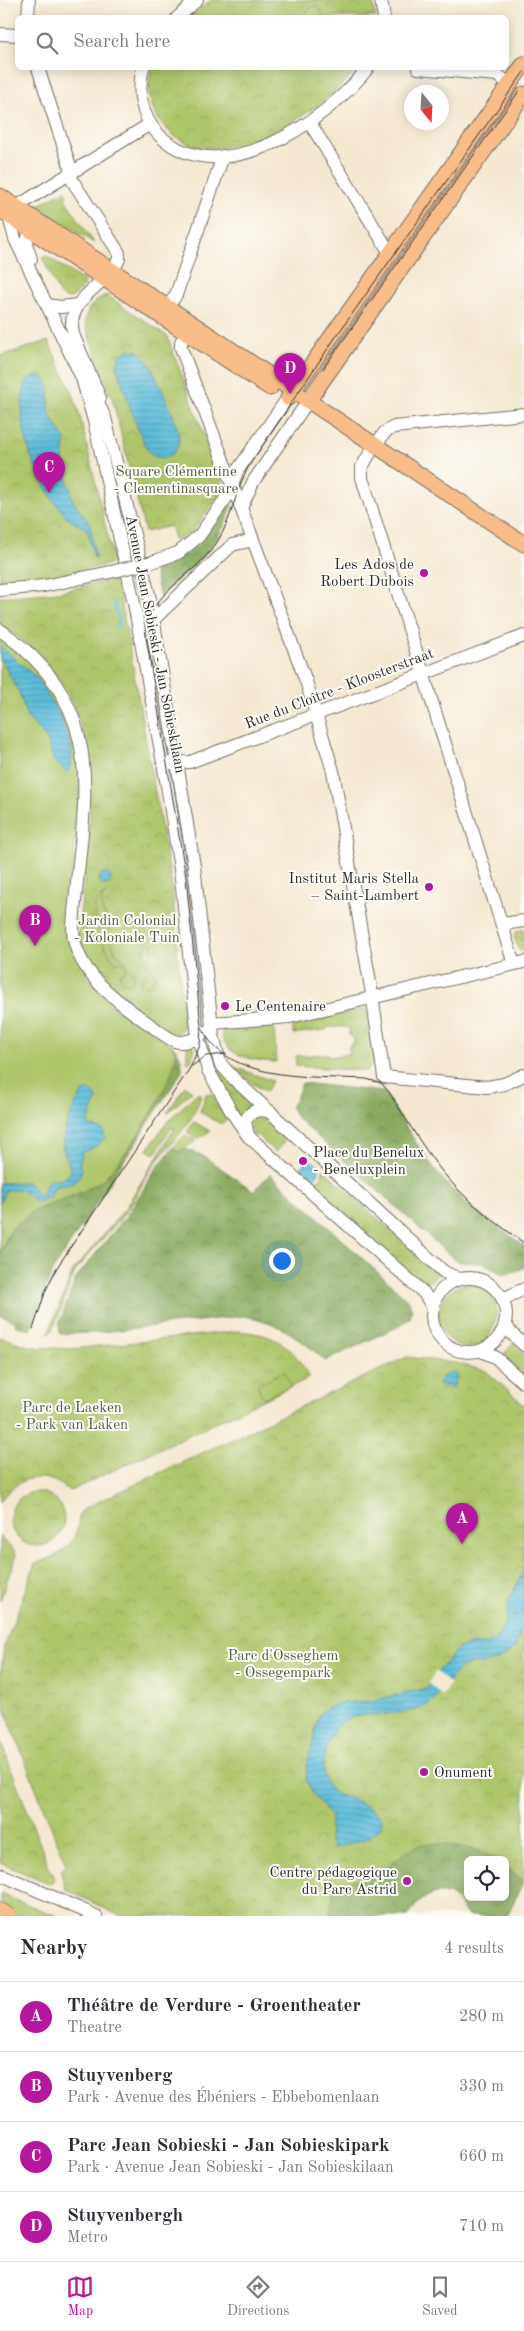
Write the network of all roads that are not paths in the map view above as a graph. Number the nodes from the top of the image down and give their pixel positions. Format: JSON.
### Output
{"nodes":[{"id":1,"x":29,"y":0,"type":"edge"},
{"id":2,"x":197,"y":0,"type":"edge"},
{"id":3,"x":381,"y":0,"type":"edge"},
{"id":4,"x":28,"y":15,"type":"edge"},
{"id":5,"x":180,"y":15,"type":"edge"},
{"id":6,"x":384,"y":15,"type":"edge"},
{"id":7,"x":0,"y":34,"type":"edge"},
{"id":8,"x":15,"y":35,"type":"edge"},
{"id":9,"x":524,"y":64,"type":"edge"},
{"id":10,"x":39,"y":70,"type":"edge"},
{"id":11,"x":143,"y":70,"type":"edge"},
{"id":12,"x":366,"y":70,"type":"edge"},
{"id":13,"x":441,"y":70,"type":"edge"},
{"id":14,"x":509,"y":83,"type":"junction"},
{"id":15,"x":523,"y":102,"type":"edge"},
{"id":16,"x":310,"y":123,"type":"junction"},
{"id":17,"x":150,"y":124,"type":"junction"},
{"id":18,"x":224,"y":156,"type":"junction"},
{"id":19,"x":70,"y":174,"type":"junction"},
{"id":20,"x":0,"y":196,"type":"edge"},
{"id":21,"x":8,"y":211,"type":"edge"},
{"id":22,"x":32,"y":224,"type":"junction"},
{"id":23,"x":390,"y":253,"type":"junction"},
{"id":24,"x":109,"y":275,"type":"junction"},
{"id":25,"x":51,"y":306,"type":"junction"},
{"id":26,"x":77,"y":306,"type":"junction"},
{"id":27,"x":165,"y":312,"type":"junction"},
{"id":28,"x":190,"y":328,"type":"junction"},
{"id":29,"x":290,"y":395,"type":"junction"},
{"id":30,"x":305,"y":405,"type":"junction"},
{"id":31,"x":102,"y":413,"type":"junction"},
{"id":32,"x":524,"y":414,"type":"edge"},
{"id":33,"x":372,"y":449,"type":"junction"},
{"id":34,"x":232,"y":487,"type":"junction"},
{"id":35,"x":241,"y":508,"type":"junction"},
{"id":36,"x":253,"y":540,"type":"junction"},
{"id":37,"x":524,"y":544,"type":"edge"},
{"id":38,"x":524,"y":554,"type":"edge"},
{"id":39,"x":0,"y":590,"type":"edge"},
{"id":40,"x":153,"y":620,"type":"junction"},
{"id":41,"x":0,"y":630,"type":"edge"},
{"id":42,"x":524,"y":636,"type":"edge"},
{"id":43,"x":423,"y":674,"type":"junction"},
{"id":44,"x":316,"y":715,"type":"junction"},
{"id":45,"x":177,"y":763,"type":"junction"},
{"id":46,"x":163,"y":764,"type":"junction"},
{"id":47,"x":524,"y":921,"type":"edge"},
{"id":48,"x":502,"y":924,"type":"junction"},
{"id":49,"x":519,"y":963,"type":"edge"},
{"id":50,"x":372,"y":998,"type":"junction"},
{"id":51,"x":212,"y":1024,"type":"junction"},
{"id":52,"x":198,"y":1038,"type":"junction"},
{"id":53,"x":217,"y":1056,"type":"junction"},
{"id":54,"x":204,"y":1059,"type":"junction"},
{"id":55,"x":524,"y":1075,"type":"edge"},
{"id":56,"x":271,"y":1112,"type":"junction"},
{"id":57,"x":248,"y":1136,"type":"junction"},
{"id":58,"x":459,"y":1279,"type":"junction"},
{"id":59,"x":524,"y":1290,"type":"edge"},
{"id":60,"x":503,"y":1299,"type":"junction"},
{"id":61,"x":433,"y":1308,"type":"junction"},
{"id":62,"x":506,"y":1323,"type":"junction"},
{"id":63,"x":524,"y":1345,"type":"edge"},
{"id":64,"x":480,"y":1351,"type":"junction"},
{"id":65,"x":524,"y":1384,"type":"edge"},
{"id":66,"x":0,"y":1874,"type":"edge"},
{"id":67,"x":0,"y":1913,"type":"edge"},
{"id":68,"x":6,"y":1916,"type":"edge"},
{"id":69,"x":96,"y":1916,"type":"edge"}],
"edges":[{"from":1,"to":4,"type":"street"},
{"from":2,"to":5,"type":"street"},
{"from":3,"to":6,"type":"street"},
{"from":7,"to":8,"type":"street"},
{"from":9,"to":14,"type":"main road"},
{"from":10,"to":19,"type":"street"},
{"from":11,"to":17,"type":"street"},
{"from":12,"to":16,"type":"street"},
{"from":13,"to":14,"type":"street"},
{"from":14,"to":15,"type":"main road"},
{"from":14,"to":23,"type":"main road"},
{"from":15,"to":30,"type":"main road"},
{"from":16,"to":18,"type":"street"},
{"from":16,"to":23,"type":"street"},
{"from":17,"to":18,"type":"street"},
{"from":17,"to":19,"type":"street"},
{"from":18,"to":27,"type":"street"},
{"from":19,"to":21,"type":"street"},
{"from":19,"to":24,"type":"street"},
{"from":20,"to":21,"type":"main road"},
{"from":21,"to":22,"type":"main road"},
{"from":21,"to":25,"type":"street","name":"Avenue Jean Sobieski - Jan Sobieskilaan"},
{"from":22,"to":24,"type":"main road"},
{"from":22,"to":25,"type":"street","name":"Avenue Jean Sobieski - Jan Sobieskilaan"},
{"from":23,"to":29,"type":"main road"},
{"from":24,"to":26,"type":"street"},
{"from":24,"to":27,"type":"main road"},
{"from":25,"to":26,"type":"street"},
{"from":25,"to":31,"type":"street","name":"Avenue Jean Sobieski - Jan Sobieskilaan"},
{"from":25,"to":46,"type":"street","name":"Avenue Jean Sobieski - Jan Sobieskilaan"},
{"from":26,"to":31,"type":"street"},
{"from":27,"to":28,"type":"main road"},
{"from":28,"to":29,"type":"main road"},
{"from":28,"to":34,"type":"street"},
{"from":29,"to":30,"type":"main road"},
{"from":29,"to":34,"type":"street"},
{"from":30,"to":33,"type":"main road"},
{"from":30,"to":35,"type":"street"},
{"from":31,"to":40,"type":"street","name":"Avenue Jean Sobieski - Jan Sobieskilaan"},
{"from":32,"to":33,"type":"street"},
{"from":33,"to":37,"type":"main road"},
{"from":33,"to":38,"type":"main road"},
{"from":33,"to":43,"type":"street"},
{"from":34,"to":35,"type":"street"},
{"from":34,"to":39,"type":"street","bridge":true},
{"from":35,"to":36,"type":"street"},
{"from":36,"to":40,"type":"street"},
{"from":36,"to":44,"type":"street"},
{"from":40,"to":45,"type":"street","name":"Avenue Jean Sobieski - Jan Sobieskilaan"},
{"from":41,"to":52,"type":"street"},
{"from":42,"to":43,"type":"street","name":"Rue du Cloître - Kloosterstraat"},
{"from":43,"to":44,"type":"street","name":"Rue du Cloître - Kloosterstraat"},
{"from":43,"to":48,"type":"street"},
{"from":44,"to":45,"type":"street","name":"Rue du Cloître - Kloosterstraat"},
{"from":44,"to":50,"type":"street"},
{"from":45,"to":46,"type":"street","name":"Rue du Cloître - Kloosterstraat"},
{"from":45,"to":51,"type":"street","name":"Avenue Jean Sobieski - Jan Sobieskilaan"},
{"from":46,"to":52,"type":"street","name":"Avenue Jean Sobieski - Jan Sobieskilaan"},
{"from":47,"to":48,"type":"street"},
{"from":48,"to":49,"type":"street"},
{"from":49,"to":50,"type":"street"},
{"from":50,"to":51,"type":"street"},
{"from":50,"to":55,"type":"street"},
{"from":51,"to":52,"type":"street"},
{"from":51,"to":53,"type":"street","name":"Avenue Jean Sobieski - Jan Sobieskilaan"},
{"from":52,"to":54,"type":"street","name":"Avenue Jean Sobieski - Jan Sobieskilaan"},
{"from":53,"to":54,"type":"street"},
{"from":53,"to":56,"type":"street"},
{"from":54,"to":57,"type":"street","name":"Avenue Jean Sobieski - Jan Sobieskilaan"},
{"from":56,"to":57,"type":"street"},
{"from":56,"to":58,"type":"street"},
{"from":57,"to":61,"type":"street","name":"Avenue Jean Sobieski - Jan Sobieskilaan"},
{"from":58,"to":60,"type":"street"},
{"from":58,"to":61,"type":"street"},
{"from":59,"to":60,"type":"street"},
{"from":60,"to":62,"type":"street"},
{"from":61,"to":64,"type":"street"},
{"from":62,"to":63,"type":"street"},
{"from":62,"to":64,"type":"street"},
{"from":64,"to":65,"type":"street"},
{"from":66,"to":69,"type":"street"},
{"from":67,"to":68,"type":"highway"}]}
